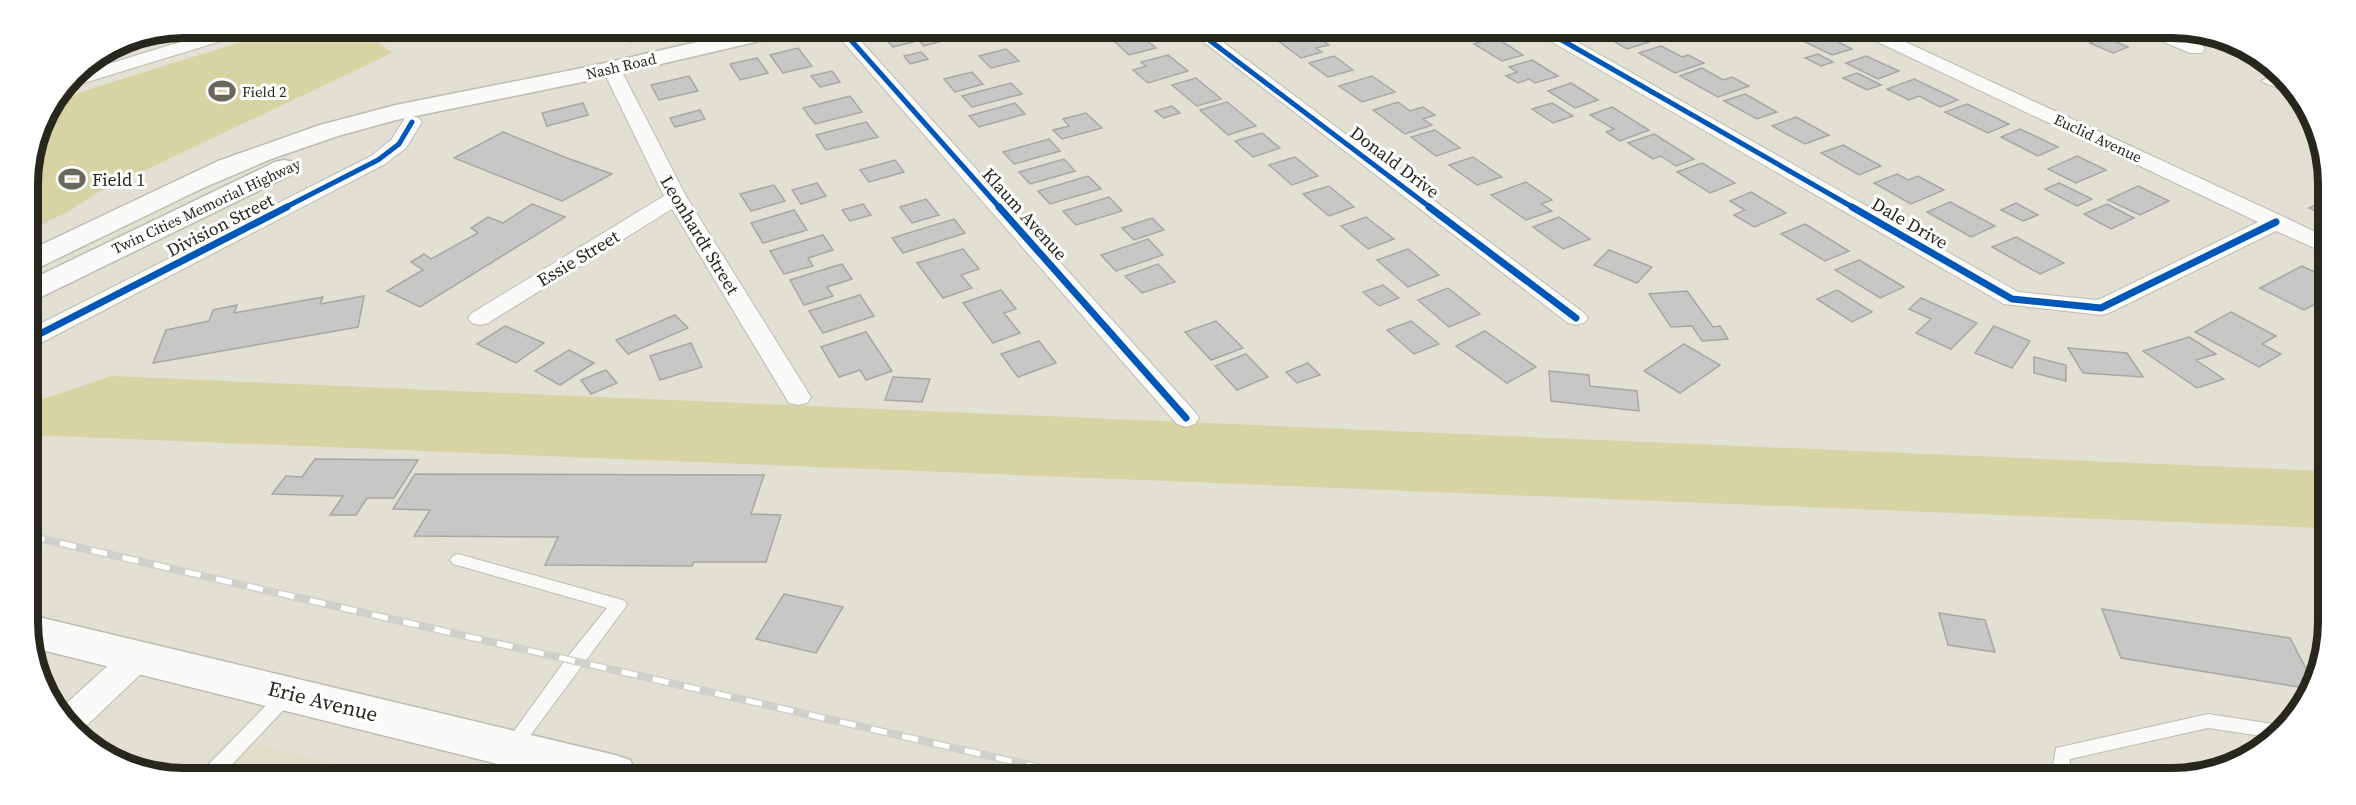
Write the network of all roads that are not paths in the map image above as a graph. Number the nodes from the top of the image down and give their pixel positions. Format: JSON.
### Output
{"nodes":[{"id":1,"x":212,"y":38,"type":"edge"},
{"id":2,"x":743,"y":38,"type":"edge"},
{"id":3,"x":849,"y":38,"type":"edge"},
{"id":4,"x":1207,"y":38,"type":"edge"},
{"id":5,"x":1558,"y":38,"type":"edge"},
{"id":6,"x":1884,"y":38,"type":"edge"},
{"id":7,"x":2169,"y":38,"type":"edge"},
{"id":8,"x":2196,"y":49,"type":"dead end"},
{"id":9,"x":611,"y":68,"type":"junction"},
{"id":10,"x":84,"y":77,"type":"edge"},
{"id":11,"x":2274,"y":78,"type":"edge"},
{"id":12,"x":566,"y":79,"type":"junction"},
{"id":13,"x":2282,"y":88,"type":"edge"},
{"id":14,"x":412,"y":122,"type":"junction"},
{"id":15,"x":676,"y":198,"type":"junction"},
{"id":16,"x":2276,"y":222,"type":"junction"},
{"id":17,"x":2318,"y":242,"type":"edge"},
{"id":18,"x":38,"y":257,"type":"edge"},
{"id":19,"x":38,"y":287,"type":"edge"},
{"id":20,"x":480,"y":318,"type":"dead end"},
{"id":21,"x":1576,"y":318,"type":"dead end"},
{"id":22,"x":38,"y":335,"type":"edge"},
{"id":23,"x":798,"y":397,"type":"dead end"},
{"id":24,"x":1186,"y":418,"type":"dead end"},
{"id":25,"x":458,"y":560,"type":"dead end"},
{"id":26,"x":39,"y":634,"type":"edge"},
{"id":27,"x":138,"y":657,"type":"junction"},
{"id":28,"x":289,"y":693,"type":"junction"},
{"id":29,"x":73,"y":717,"type":"edge"},
{"id":30,"x":2270,"y":730,"type":"edge"},
{"id":31,"x":512,"y":747,"type":"junction"},
{"id":32,"x":2061,"y":767,"type":"edge"},
{"id":33,"x":218,"y":768,"type":"edge"},
{"id":34,"x":591,"y":768,"type":"edge"}],
"edges":[{"from":1,"to":10,"type":"street"},
{"from":2,"to":9,"type":"main road","name":"Nash Road"},
{"from":3,"to":24,"type":"street","name":"Klaum Avenue"},
{"from":4,"to":21,"type":"street","name":"Donald Drive"},
{"from":5,"to":16,"type":"street","name":"Dale Drive"},
{"from":6,"to":16,"type":"street","name":"Euclid Avenue"},
{"from":7,"to":8,"type":"street"},
{"from":9,"to":12,"type":"main road","name":"Nash Road"},
{"from":9,"to":15,"type":"street","name":"Leonhardt Street"},
{"from":11,"to":13,"type":"lane"},
{"from":12,"to":14,"type":"main road","name":"Twin Cities Memorial Highway"},
{"from":12,"to":18,"type":"main road","name":"Twin Cities Memorial Highway"},
{"from":14,"to":19,"type":"main road","name":"Twin Cities Memorial Highway"},
{"from":14,"to":22,"type":"street","name":"Division Street"},
{"from":15,"to":20,"type":"street","name":"Essie Street"},
{"from":15,"to":23,"type":"street","name":"Leonhardt Street"},
{"from":16,"to":17,"type":"street","name":"Euclid Avenue"},
{"from":25,"to":31,"type":"lane"},
{"from":26,"to":27,"type":"main road","name":"Erie Avenue"},
{"from":27,"to":28,"type":"main road","name":"Erie Avenue"},
{"from":27,"to":29,"type":"street"},
{"from":28,"to":31,"type":"main road","name":"Erie Avenue"},
{"from":28,"to":33,"type":"lane"},
{"from":30,"to":32,"type":"lane"},
{"from":31,"to":34,"type":"main road","name":"Erie Avenue"}]}
